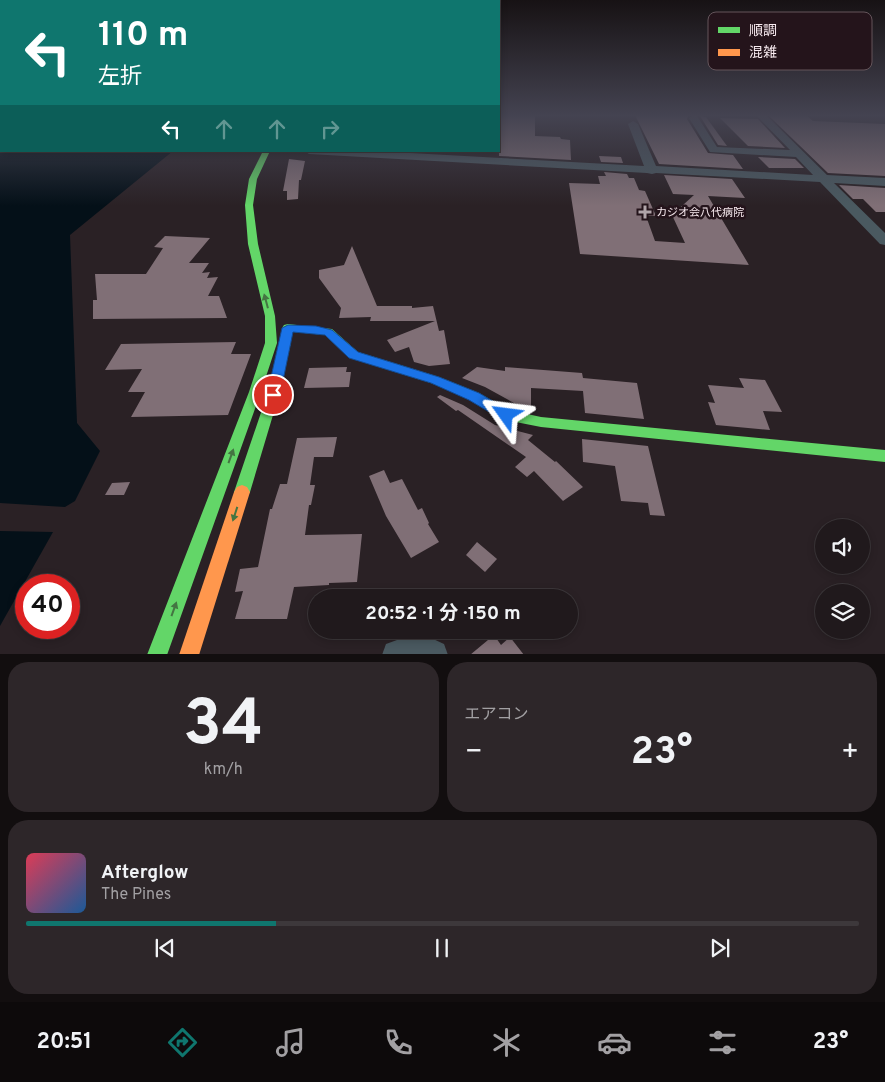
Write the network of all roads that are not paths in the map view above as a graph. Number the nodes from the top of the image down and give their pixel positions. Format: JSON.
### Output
{"nodes":[{"id":1,"x":642,"y":146,"type":"edge"},
{"id":2,"x":711,"y":146,"type":"edge"},
{"id":3,"x":792,"y":146,"type":"edge"},
{"id":4,"x":266,"y":152,"type":"edge"},
{"id":5,"x":279,"y":152,"type":"edge"},
{"id":6,"x":327,"y":152,"type":"edge"},
{"id":7,"x":800,"y":154,"type":"junction"},
{"id":8,"x":652,"y":171,"type":"junction"},
{"id":9,"x":824,"y":179,"type":"junction"},
{"id":10,"x":885,"y":182,"type":"edge"},
{"id":11,"x":885,"y":242,"type":"edge"},
{"id":12,"x":285,"y":320,"type":"junction"},
{"id":13,"x":885,"y":456,"type":"edge"},
{"id":14,"x":157,"y":654,"type":"edge"},
{"id":15,"x":189,"y":654,"type":"edge"},
{"id":16,"x":397,"y":654,"type":"edge"},
{"id":17,"x":432,"y":654,"type":"edge"}],
"edges":[{"from":1,"to":8,"type":"street"},
{"from":2,"to":7,"type":"street"},
{"from":3,"to":7,"type":"street"},
{"from":14,"to":4,"type":"street","one_way":true},
{"from":5,"to":12,"type":"street"},
{"from":6,"to":8,"type":"street"},
{"from":7,"to":9,"type":"street"},
{"from":8,"to":9,"type":"street"},
{"from":9,"to":10,"type":"street"},
{"from":9,"to":11,"type":"street"},
{"from":12,"to":13,"type":"street"},
{"from":12,"to":15,"type":"street","one_way":true},
{"from":16,"to":17,"type":"street"}]}
